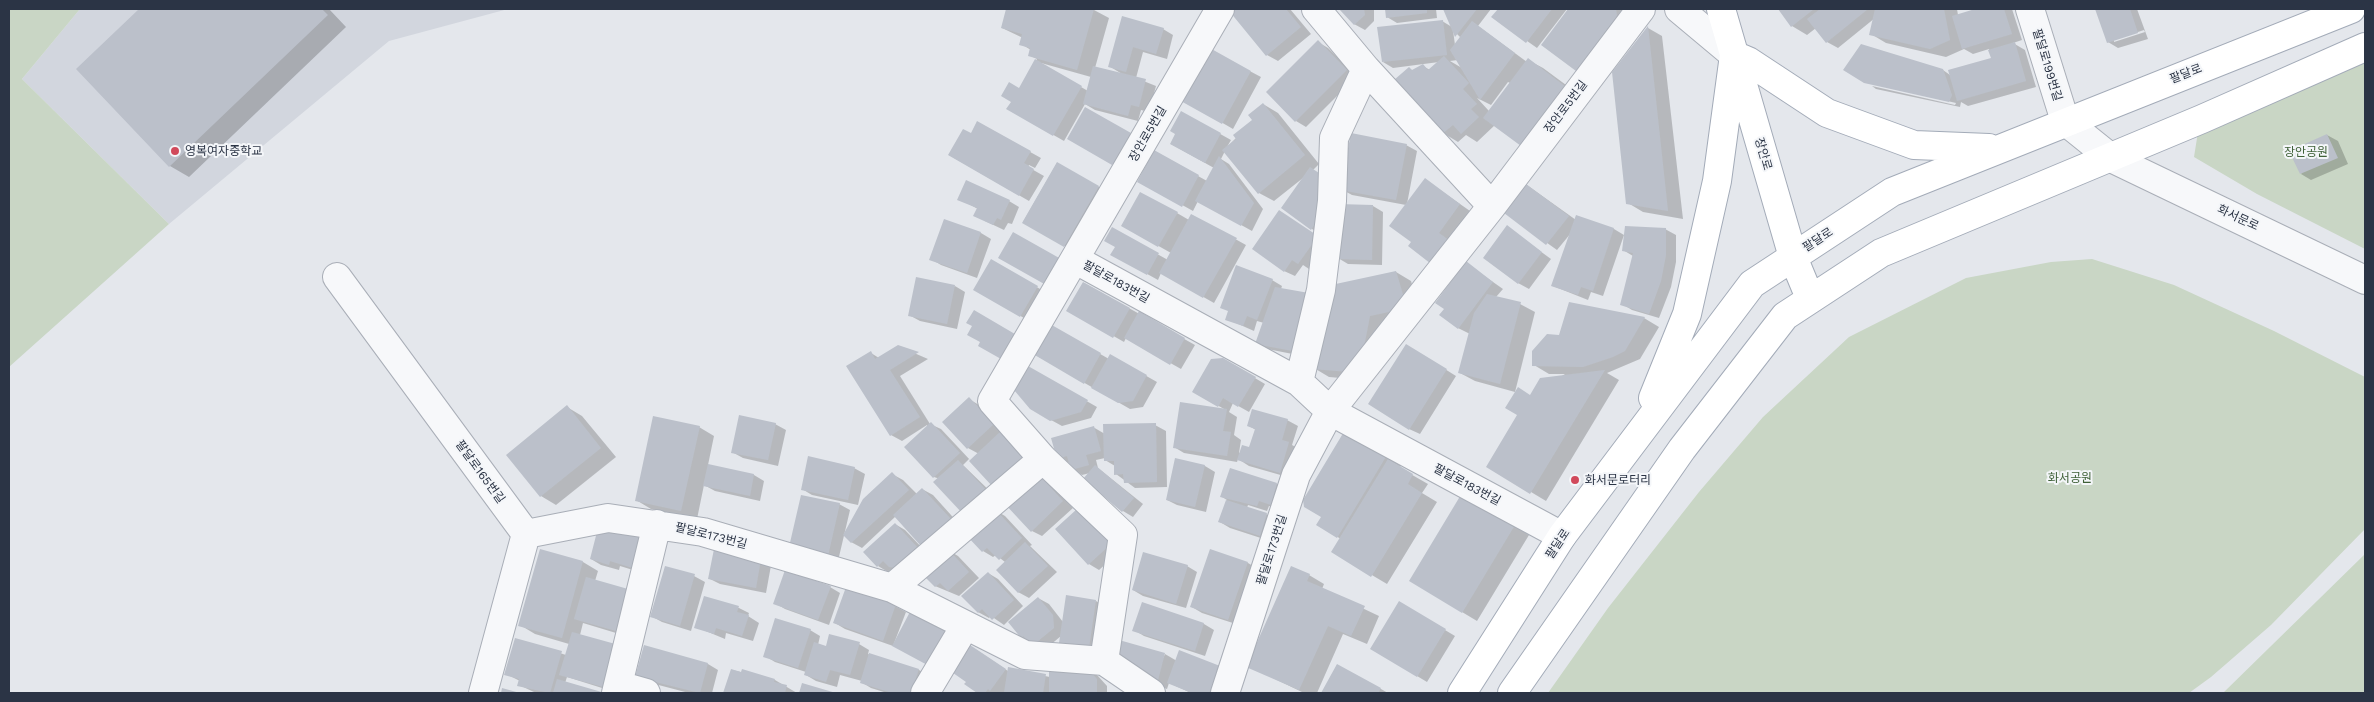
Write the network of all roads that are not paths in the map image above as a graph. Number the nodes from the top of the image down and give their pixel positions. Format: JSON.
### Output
{"nodes":[{"id":1,"x":1220,"y":9,"type":"edge"},
{"id":2,"x":1316,"y":9,"type":"edge"},
{"id":3,"x":1641,"y":9,"type":"edge"},
{"id":4,"x":1679,"y":9,"type":"edge"},
{"id":5,"x":1721,"y":9,"type":"edge"},
{"id":6,"x":2030,"y":9,"type":"edge"},
{"id":7,"x":2351,"y":9,"type":"edge"},
{"id":8,"x":2365,"y":47,"type":"edge"},
{"id":9,"x":1734,"y":55,"type":"junction"},
{"id":10,"x":1366,"y":69,"type":"junction"},
{"id":11,"x":2065,"y":121,"type":"junction"},
{"id":12,"x":1999,"y":148,"type":"junction"},
{"id":13,"x":2110,"y":158,"type":"junction"},
{"id":14,"x":1492,"y":206,"type":"junction"},
{"id":15,"x":1793,"y":257,"type":"junction"},
{"id":16,"x":1076,"y":260,"type":"junction"},
{"id":17,"x":336,"y":277,"type":"dead end"},
{"id":18,"x":2365,"y":280,"type":"edge"},
{"id":19,"x":1810,"y":298,"type":"junction"},
{"id":20,"x":1299,"y":382,"type":"junction"},
{"id":21,"x":1330,"y":411,"type":"junction"},
{"id":22,"x":1640,"y":432,"type":"junction"},
{"id":23,"x":1043,"y":459,"type":"junction"},
{"id":24,"x":657,"y":524,"type":"junction"},
{"id":25,"x":526,"y":534,"type":"junction"},
{"id":26,"x":1562,"y":536,"type":"junction"},
{"id":27,"x":892,"y":588,"type":"junction"},
{"id":28,"x":965,"y":626,"type":"junction"},
{"id":29,"x":1104,"y":661,"type":"junction"},
{"id":30,"x":617,"y":689,"type":"edge"},
{"id":31,"x":483,"y":693,"type":"edge"},
{"id":32,"x":646,"y":693,"type":"edge"},
{"id":33,"x":925,"y":693,"type":"edge"},
{"id":34,"x":1151,"y":693,"type":"edge"},
{"id":35,"x":1225,"y":693,"type":"edge"},
{"id":36,"x":1462,"y":693,"type":"edge"},
{"id":37,"x":1512,"y":693,"type":"edge"}],
"edges":[{"from":1,"to":16,"type":"street","name":"장안로5번길"},
{"from":2,"to":10,"type":"street"},
{"from":3,"to":14,"type":"street","name":"장안로5번길"},
{"from":4,"to":9,"type":"street"},
{"from":5,"to":9,"type":"main road","name":"장안로"},
{"from":6,"to":11,"type":"street","name":"팔달로199번길"},
{"from":7,"to":11,"type":"main road","name":"팔달로"},
{"from":8,"to":13,"type":"main road"},
{"from":9,"to":12,"type":"main road"},
{"from":9,"to":15,"type":"main road","name":"장안로"},
{"from":9,"to":22,"type":"main road"},
{"from":10,"to":14,"type":"street"},
{"from":10,"to":20,"type":"street"},
{"from":11,"to":12,"type":"main road","name":"팔달로"},
{"from":11,"to":13,"type":"street","name":"화서문로"},
{"from":12,"to":15,"type":"main road","name":"팔달로"},
{"from":13,"to":18,"type":"street","name":"화서문로"},
{"from":13,"to":19,"type":"main road"},
{"from":14,"to":21,"type":"street","name":"장안로5번길"},
{"from":15,"to":19,"type":"main road","name":"장안로"},
{"from":15,"to":22,"type":"main road","name":"팔달로"},
{"from":16,"to":20,"type":"street","name":"팔달로183번길"},
{"from":16,"to":23,"type":"street","name":"팔달로183번길"},
{"from":17,"to":25,"type":"street","name":"팔달로165번길"},
{"from":19,"to":37,"type":"main road"},
{"from":20,"to":21,"type":"street","name":"팔달로183번길"},
{"from":21,"to":26,"type":"street","name":"팔달로183번길"},
{"from":21,"to":35,"type":"street","name":"팔달로173번길"},
{"from":22,"to":26,"type":"main road","name":"팔달로"},
{"from":23,"to":27,"type":"street"},
{"from":23,"to":29,"type":"street"},
{"from":24,"to":25,"type":"street","name":"팔달로173번길"},
{"from":24,"to":27,"type":"street","name":"팔달로173번길"},
{"from":24,"to":30,"type":"street"},
{"from":25,"to":31,"type":"street"},
{"from":26,"to":36,"type":"main road","name":"팔달로"},
{"from":27,"to":28,"type":"street","name":"팔달로173번길"},
{"from":28,"to":29,"type":"street","name":"팔달로173번길"},
{"from":28,"to":33,"type":"street"},
{"from":29,"to":34,"type":"street","name":"팔달로173번길"},
{"from":30,"to":32,"type":"street"}]}
